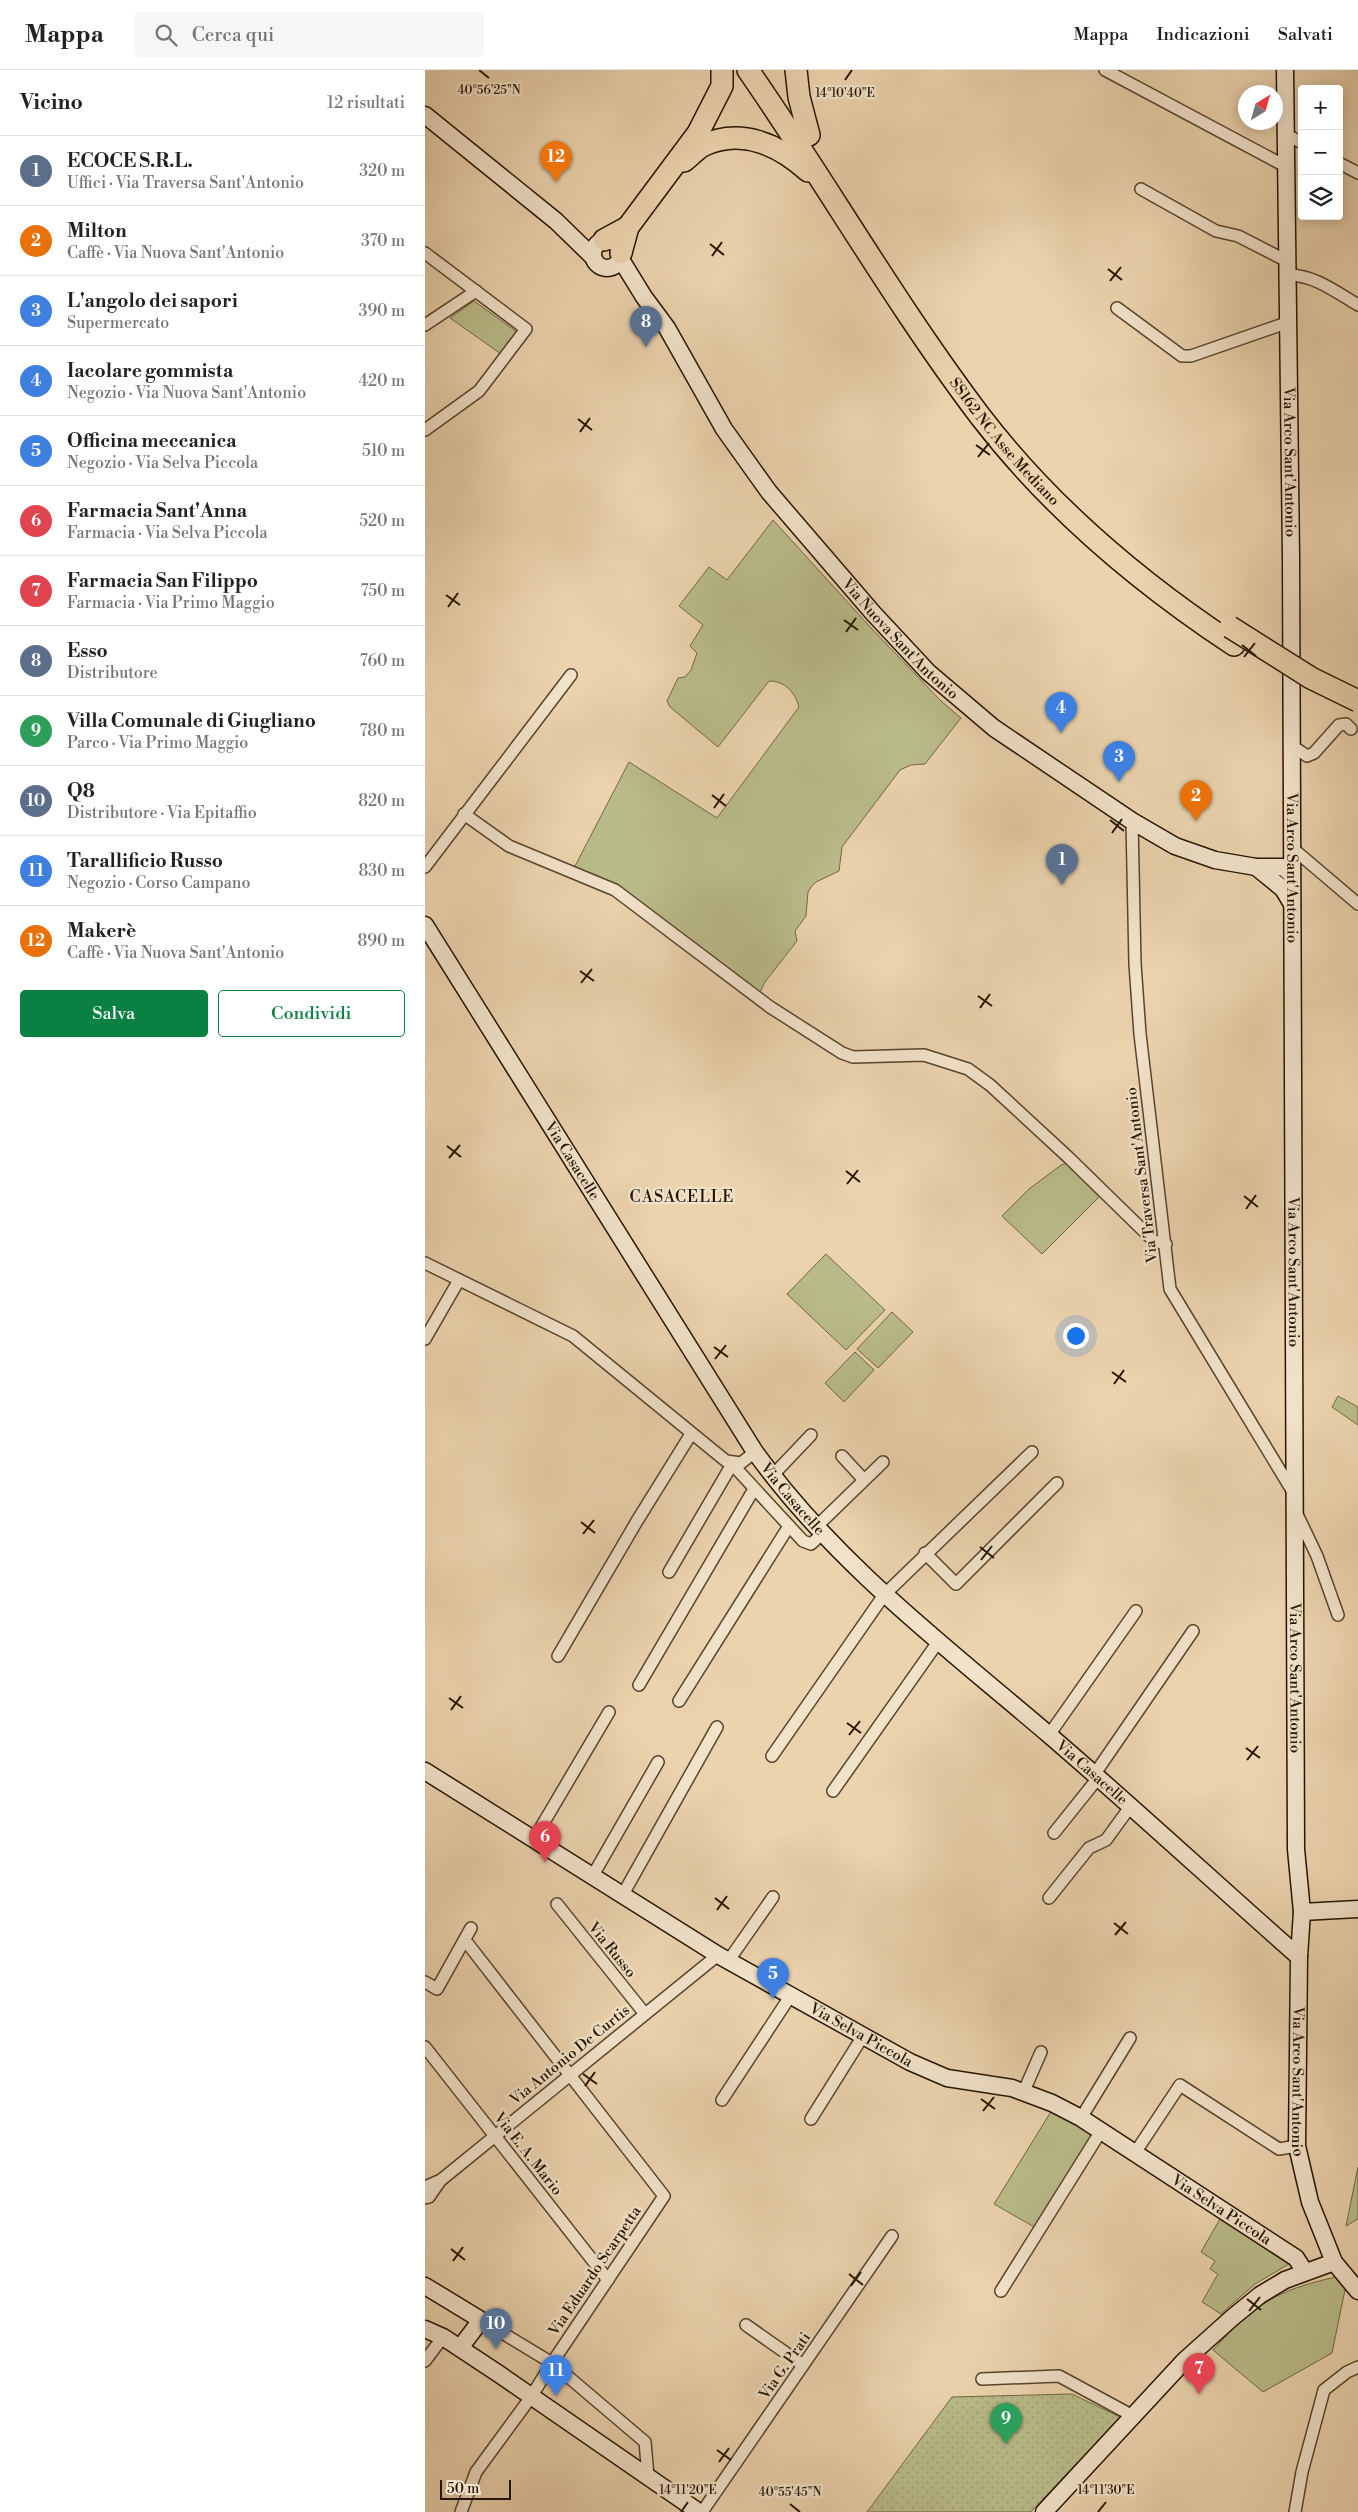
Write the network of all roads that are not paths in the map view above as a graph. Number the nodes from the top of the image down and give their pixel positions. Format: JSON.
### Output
{"nodes":[{"id":1,"x":722,"y":70,"type":"edge"},
{"id":2,"x":748,"y":70,"type":"edge"},
{"id":3,"x":764,"y":70,"type":"edge"},
{"id":4,"x":796,"y":70,"type":"edge"},
{"id":5,"x":1105,"y":70,"type":"edge"},
{"id":6,"x":1285,"y":70,"type":"edge"},
{"id":7,"x":427,"y":118,"type":"edge"},
{"id":8,"x":1285,"y":133,"type":"junction"},
{"id":9,"x":809,"y":135,"type":"junction"},
{"id":10,"x":1298,"y":141,"type":"edge"},
{"id":11,"x":1343,"y":165,"type":"edge"},
{"id":12,"x":1285,"y":166,"type":"junction"},
{"id":13,"x":673,"y":169,"type":"junction"},
{"id":14,"x":1358,"y":173,"type":"edge"},
{"id":15,"x":827,"y":188,"type":"junction"},
{"id":16,"x":1141,"y":189,"type":"dead end"},
{"id":17,"x":629,"y":226,"type":"junction"},
{"id":18,"x":599,"y":246,"type":"junction"},
{"id":19,"x":425,"y":253,"type":"edge"},
{"id":20,"x":621,"y":256,"type":"junction"},
{"id":21,"x":605,"y":268,"type":"junction"},
{"id":22,"x":1289,"y":269,"type":"junction"},
{"id":23,"x":476,"y":291,"type":"junction"},
{"id":24,"x":644,"y":297,"type":"junction"},
{"id":25,"x":1358,"y":305,"type":"edge"},
{"id":26,"x":1117,"y":308,"type":"dead end"},
{"id":27,"x":1289,"y":322,"type":"junction"},
{"id":28,"x":425,"y":325,"type":"edge"},
{"id":29,"x":425,"y":430,"type":"edge"},
{"id":30,"x":1104,"y":538,"type":"junction"},
{"id":31,"x":1232,"y":636,"type":"junction"},
{"id":32,"x":571,"y":675,"type":"dead end"},
{"id":33,"x":1358,"y":701,"type":"edge"},
{"id":34,"x":1354,"y":723,"type":"edge"},
{"id":35,"x":1291,"y":745,"type":"junction"},
{"id":36,"x":465,"y":814,"type":"junction"},
{"id":37,"x":1132,"y":821,"type":"junction"},
{"id":38,"x":1291,"y":843,"type":"junction"},
{"id":39,"x":425,"y":867,"type":"edge"},
{"id":40,"x":1256,"y":867,"type":"junction"},
{"id":41,"x":1291,"y":874,"type":"junction"},
{"id":42,"x":1292,"y":904,"type":"junction"},
{"id":43,"x":1358,"y":904,"type":"edge"},
{"id":44,"x":425,"y":925,"type":"edge"},
{"id":45,"x":1165,"y":1244,"type":"junction"},
{"id":46,"x":425,"y":1263,"type":"edge"},
{"id":47,"x":459,"y":1280,"type":"junction"},
{"id":48,"x":425,"y":1339,"type":"edge"},
{"id":49,"x":691,"y":1434,"type":"junction"},
{"id":50,"x":811,"y":1435,"type":"dead end"},
{"id":51,"x":755,"y":1452,"type":"junction"},
{"id":52,"x":1032,"y":1452,"type":"dead end"},
{"id":53,"x":842,"y":1456,"type":"dead end"},
{"id":54,"x":883,"y":1462,"type":"dead end"},
{"id":55,"x":731,"y":1465,"type":"junction"},
{"id":56,"x":772,"y":1476,"type":"junction"},
{"id":57,"x":864,"y":1480,"type":"junction"},
{"id":58,"x":1057,"y":1483,"type":"dead end"},
{"id":59,"x":755,"y":1489,"type":"junction"},
{"id":60,"x":1293,"y":1499,"type":"junction"},
{"id":61,"x":789,"y":1526,"type":"junction"},
{"id":62,"x":819,"y":1531,"type":"junction"},
{"id":63,"x":925,"y":1553,"type":"junction"},
{"id":64,"x":669,"y":1572,"type":"dead end"},
{"id":65,"x":884,"y":1595,"type":"junction"},
{"id":66,"x":1136,"y":1611,"type":"dead end"},
{"id":67,"x":1338,"y":1615,"type":"dead end"},
{"id":68,"x":1193,"y":1631,"type":"dead end"},
{"id":69,"x":938,"y":1642,"type":"junction"},
{"id":70,"x":558,"y":1656,"type":"dead end"},
{"id":71,"x":639,"y":1685,"type":"dead end"},
{"id":72,"x":679,"y":1701,"type":"dead end"},
{"id":73,"x":609,"y":1712,"type":"dead end"},
{"id":74,"x":717,"y":1727,"type":"dead end"},
{"id":75,"x":1049,"y":1735,"type":"junction"},
{"id":76,"x":772,"y":1756,"type":"dead end"},
{"id":77,"x":658,"y":1762,"type":"dead end"},
{"id":78,"x":425,"y":1771,"type":"edge"},
{"id":79,"x":1096,"y":1777,"type":"junction"},
{"id":80,"x":833,"y":1791,"type":"dead end"},
{"id":81,"x":1130,"y":1807,"type":"junction"},
{"id":82,"x":1054,"y":1833,"type":"dead end"},
{"id":83,"x":534,"y":1839,"type":"junction"},
{"id":84,"x":591,"y":1877,"type":"junction"},
{"id":85,"x":622,"y":1896,"type":"junction"},
{"id":86,"x":773,"y":1897,"type":"dead end"},
{"id":87,"x":1049,"y":1898,"type":"dead end"},
{"id":88,"x":557,"y":1904,"type":"dead end"},
{"id":89,"x":1358,"y":1909,"type":"edge"},
{"id":90,"x":1302,"y":1912,"type":"junction"},
{"id":91,"x":471,"y":1928,"type":"dead end"},
{"id":92,"x":468,"y":1944,"type":"dead end"},
{"id":93,"x":1299,"y":1957,"type":"junction"},
{"id":94,"x":723,"y":1958,"type":"junction"},
{"id":95,"x":425,"y":1982,"type":"edge"},
{"id":96,"x":791,"y":1995,"type":"junction"},
{"id":97,"x":645,"y":2014,"type":"junction"},
{"id":98,"x":863,"y":2036,"type":"junction"},
{"id":99,"x":1130,"y":2038,"type":"dead end"},
{"id":100,"x":425,"y":2047,"type":"edge"},
{"id":101,"x":1041,"y":2052,"type":"dead end"},
{"id":102,"x":569,"y":2074,"type":"junction"},
{"id":103,"x":1024,"y":2091,"type":"junction"},
{"id":104,"x":723,"y":2100,"type":"dead end"},
{"id":105,"x":1081,"y":2118,"type":"junction"},
{"id":106,"x":811,"y":2119,"type":"dead end"},
{"id":107,"x":1101,"y":2131,"type":"junction"},
{"id":108,"x":494,"y":2135,"type":"junction"},
{"id":109,"x":1297,"y":2146,"type":"junction"},
{"id":110,"x":1135,"y":2153,"type":"junction"},
{"id":111,"x":441,"y":2180,"type":"junction"},
{"id":112,"x":425,"y":2187,"type":"edge"},
{"id":113,"x":425,"y":2198,"type":"edge"},
{"id":114,"x":892,"y":2236,"type":"dead end"},
{"id":115,"x":1335,"y":2262,"type":"junction"},
{"id":116,"x":1305,"y":2272,"type":"junction"},
{"id":117,"x":608,"y":2280,"type":"junction"},
{"id":118,"x":425,"y":2286,"type":"edge"},
{"id":119,"x":1001,"y":2291,"type":"dead end"},
{"id":120,"x":1358,"y":2291,"type":"edge"},
{"id":121,"x":481,"y":2320,"type":"junction"},
{"id":122,"x":746,"y":2325,"type":"dead end"},
{"id":123,"x":425,"y":2329,"type":"edge"},
{"id":124,"x":443,"y":2338,"type":"junction"},
{"id":125,"x":460,"y":2348,"type":"junction"},
{"id":126,"x":425,"y":2361,"type":"edge"},
{"id":127,"x":552,"y":2363,"type":"junction"},
{"id":128,"x":803,"y":2365,"type":"junction"},
{"id":129,"x":1358,"y":2367,"type":"edge"},
{"id":130,"x":982,"y":2380,"type":"dead end"},
{"id":131,"x":531,"y":2397,"type":"junction"},
{"id":132,"x":1133,"y":2416,"type":"junction"},
{"id":133,"x":648,"y":2476,"type":"junction"},
{"id":134,"x":461,"y":2512,"type":"edge"},
{"id":135,"x":701,"y":2512,"type":"edge"},
{"id":136,"x":1044,"y":2512,"type":"edge"},
{"id":137,"x":1295,"y":2512,"type":"edge"}],
"edges":[{"from":1,"to":13,"type":"highway"},
{"from":2,"to":15,"type":"highway","name":"SS162 NC Asse Mediano"},
{"from":3,"to":9,"type":"highway","name":"SS162 NC Asse Mediano"},
{"from":4,"to":9,"type":"highway"},
{"from":5,"to":12,"type":"street"},
{"from":6,"to":8,"type":"street","name":"Via Arco Sant'Antonio"},
{"from":7,"to":18,"type":"street","name":"Via Nuova Sant'Antonio"},
{"from":8,"to":10,"type":"street"},
{"from":8,"to":12,"type":"street","name":"Via Arco Sant'Antonio"},
{"from":9,"to":30,"type":"highway","name":"SS162 NC Asse Mediano"},
{"from":11,"to":14,"type":"street"},
{"from":12,"to":22,"type":"street","name":"Via Arco Sant'Antonio"},
{"from":13,"to":15,"type":"highway"},
{"from":13,"to":17,"type":"highway"},
{"from":15,"to":30,"type":"highway","name":"SS162 NC Asse Mediano"},
{"from":16,"to":22,"type":"street"},
{"from":17,"to":18,"type":"highway"},
{"from":17,"to":20,"type":"highway"},
{"from":18,"to":20,"type":"street","name":"Via Nuova Sant'Antonio"},
{"from":18,"to":21,"type":"street","name":"Via Nuova Sant'Antonio"},
{"from":19,"to":23,"type":"street"},
{"from":20,"to":21,"type":"street"},
{"from":20,"to":24,"type":"street","name":"Via Nuova Sant'Antonio"},
{"from":21,"to":24,"type":"street","name":"Via Nuova Sant'Antonio"},
{"from":22,"to":25,"type":"street"},
{"from":22,"to":27,"type":"street","name":"Via Arco Sant'Antonio"},
{"from":23,"to":28,"type":"street"},
{"from":23,"to":29,"type":"street"},
{"from":24,"to":37,"type":"street","name":"Via Nuova Sant'Antonio"},
{"from":26,"to":27,"type":"street"},
{"from":27,"to":35,"type":"street","name":"Via Arco Sant'Antonio"},
{"from":30,"to":31,"type":"highway","name":"SS162 NC Asse Mediano"},
{"from":31,"to":33,"type":"highway","name":"SS162 NC Asse Mediano","bridge":true},
{"from":31,"to":34,"type":"highway","name":"SS162 NC Asse Mediano"},
{"from":32,"to":36,"type":"street"},
{"from":34,"to":35,"type":"street"},
{"from":35,"to":38,"type":"street","name":"Via Arco Sant'Antonio"},
{"from":36,"to":39,"type":"street"},
{"from":36,"to":45,"type":"street"},
{"from":37,"to":40,"type":"street","name":"Via Nuova Sant'Antonio"},
{"from":37,"to":45,"type":"street","name":"Via Traversa Sant'Antonio"},
{"from":38,"to":40,"type":"street"},
{"from":38,"to":41,"type":"street","name":"Via Arco Sant'Antonio"},
{"from":38,"to":43,"type":"street"},
{"from":40,"to":41,"type":"street","name":"Via Nuova Sant'Antonio"},
{"from":40,"to":42,"type":"street"},
{"from":41,"to":42,"type":"street","name":"Via Arco Sant'Antonio"},
{"from":42,"to":60,"type":"street","name":"Via Arco Sant'Antonio"},
{"from":44,"to":51,"type":"street","name":"Via Casacelle"},
{"from":45,"to":60,"type":"street","name":"Via Traversa Sant'Antonio"},
{"from":46,"to":47,"type":"street"},
{"from":47,"to":48,"type":"street"},
{"from":47,"to":49,"type":"street"},
{"from":49,"to":55,"type":"street"},
{"from":49,"to":70,"type":"street"},
{"from":50,"to":56,"type":"street"},
{"from":51,"to":55,"type":"street"},
{"from":51,"to":56,"type":"street","name":"Via Casacelle"},
{"from":52,"to":63,"type":"street"},
{"from":53,"to":57,"type":"street"},
{"from":54,"to":57,"type":"street"},
{"from":55,"to":59,"type":"street"},
{"from":55,"to":64,"type":"street"},
{"from":56,"to":62,"type":"street","name":"Via Casacelle"},
{"from":57,"to":62,"type":"street"},
{"from":58,"to":63,"type":"street"},
{"from":59,"to":61,"type":"street"},
{"from":59,"to":71,"type":"street"},
{"from":60,"to":67,"type":"street","name":"Via Traversa Sant'Antonio"},
{"from":60,"to":90,"type":"street","name":"Via Arco Sant'Antonio"},
{"from":61,"to":62,"type":"street"},
{"from":61,"to":72,"type":"street"},
{"from":62,"to":65,"type":"street","name":"Via Casacelle"},
{"from":63,"to":65,"type":"street"},
{"from":65,"to":69,"type":"street","name":"Via Casacelle"},
{"from":65,"to":76,"type":"street"},
{"from":66,"to":75,"type":"street"},
{"from":68,"to":79,"type":"street"},
{"from":69,"to":75,"type":"street","name":"Via Casacelle"},
{"from":69,"to":80,"type":"street"},
{"from":73,"to":83,"type":"street"},
{"from":74,"to":85,"type":"street"},
{"from":75,"to":79,"type":"street","name":"Via Casacelle"},
{"from":77,"to":84,"type":"street"},
{"from":78,"to":83,"type":"street","name":"Via Selva Piccola"},
{"from":79,"to":81,"type":"street","name":"Via Casacelle"},
{"from":79,"to":82,"type":"street"},
{"from":81,"to":87,"type":"street"},
{"from":81,"to":93,"type":"street","name":"Via Casacelle"},
{"from":83,"to":84,"type":"street","name":"Via Selva Piccola"},
{"from":84,"to":85,"type":"street","name":"Via Selva Piccola"},
{"from":85,"to":94,"type":"street","name":"Via Selva Piccola"},
{"from":86,"to":94,"type":"street","name":"Via Antonio De Curtis"},
{"from":88,"to":97,"type":"street","name":"Via Russo"},
{"from":89,"to":90,"type":"street"},
{"from":90,"to":93,"type":"street","name":"Via Arco Sant'Antonio"},
{"from":91,"to":95,"type":"street"},
{"from":92,"to":102,"type":"street"},
{"from":93,"to":109,"type":"street","name":"Via Arco Sant'Antonio"},
{"from":94,"to":96,"type":"street","name":"Via Selva Piccola"},
{"from":94,"to":97,"type":"street","name":"Via Antonio De Curtis"},
{"from":96,"to":98,"type":"street","name":"Via Selva Piccola"},
{"from":96,"to":104,"type":"street"},
{"from":97,"to":102,"type":"street","name":"Via Antonio De Curtis"},
{"from":98,"to":103,"type":"street","name":"Via Selva Piccola"},
{"from":98,"to":106,"type":"street"},
{"from":99,"to":105,"type":"street"},
{"from":100,"to":108,"type":"street","name":"Via E. A. Mario"},
{"from":101,"to":103,"type":"street"},
{"from":102,"to":108,"type":"street","name":"Via Antonio De Curtis"},
{"from":102,"to":117,"type":"street","name":"Via Eduardo Scarpetta"},
{"from":103,"to":105,"type":"street","name":"Via Selva Piccola"},
{"from":105,"to":107,"type":"street","name":"Via Selva Piccola"},
{"from":107,"to":110,"type":"street","name":"Via Selva Piccola"},
{"from":107,"to":119,"type":"street"},
{"from":108,"to":111,"type":"street","name":"Via Antonio De Curtis"},
{"from":108,"to":117,"type":"street","name":"Via E. A. Mario"},
{"from":109,"to":110,"type":"street"},
{"from":109,"to":115,"type":"street","name":"Via Arco Sant'Antonio"},
{"from":110,"to":116,"type":"street","name":"Via Selva Piccola"},
{"from":111,"to":112,"type":"street"},
{"from":111,"to":113,"type":"street"},
{"from":114,"to":128,"type":"street","name":"Via G. Prati"},
{"from":115,"to":116,"type":"street"},
{"from":115,"to":120,"type":"street","name":"Via Arco Sant'Antonio"},
{"from":116,"to":132,"type":"street"},
{"from":117,"to":127,"type":"street","name":"Via Eduardo Scarpetta"},
{"from":118,"to":121,"type":"street"},
{"from":121,"to":125,"type":"street"},
{"from":121,"to":127,"type":"street"},
{"from":122,"to":128,"type":"street"},
{"from":123,"to":124,"type":"street"},
{"from":124,"to":125,"type":"street"},
{"from":124,"to":126,"type":"street"},
{"from":125,"to":131,"type":"street"},
{"from":127,"to":131,"type":"street","name":"Via Eduardo Scarpetta"},
{"from":127,"to":133,"type":"street"},
{"from":128,"to":135,"type":"street","name":"Via G. Prati"},
{"from":129,"to":137,"type":"street"},
{"from":130,"to":132,"type":"street"},
{"from":131,"to":133,"type":"street"},
{"from":131,"to":134,"type":"street","name":"Via Eduardo Scarpetta"},
{"from":132,"to":136,"type":"street"},
{"from":133,"to":135,"type":"street"}]}
